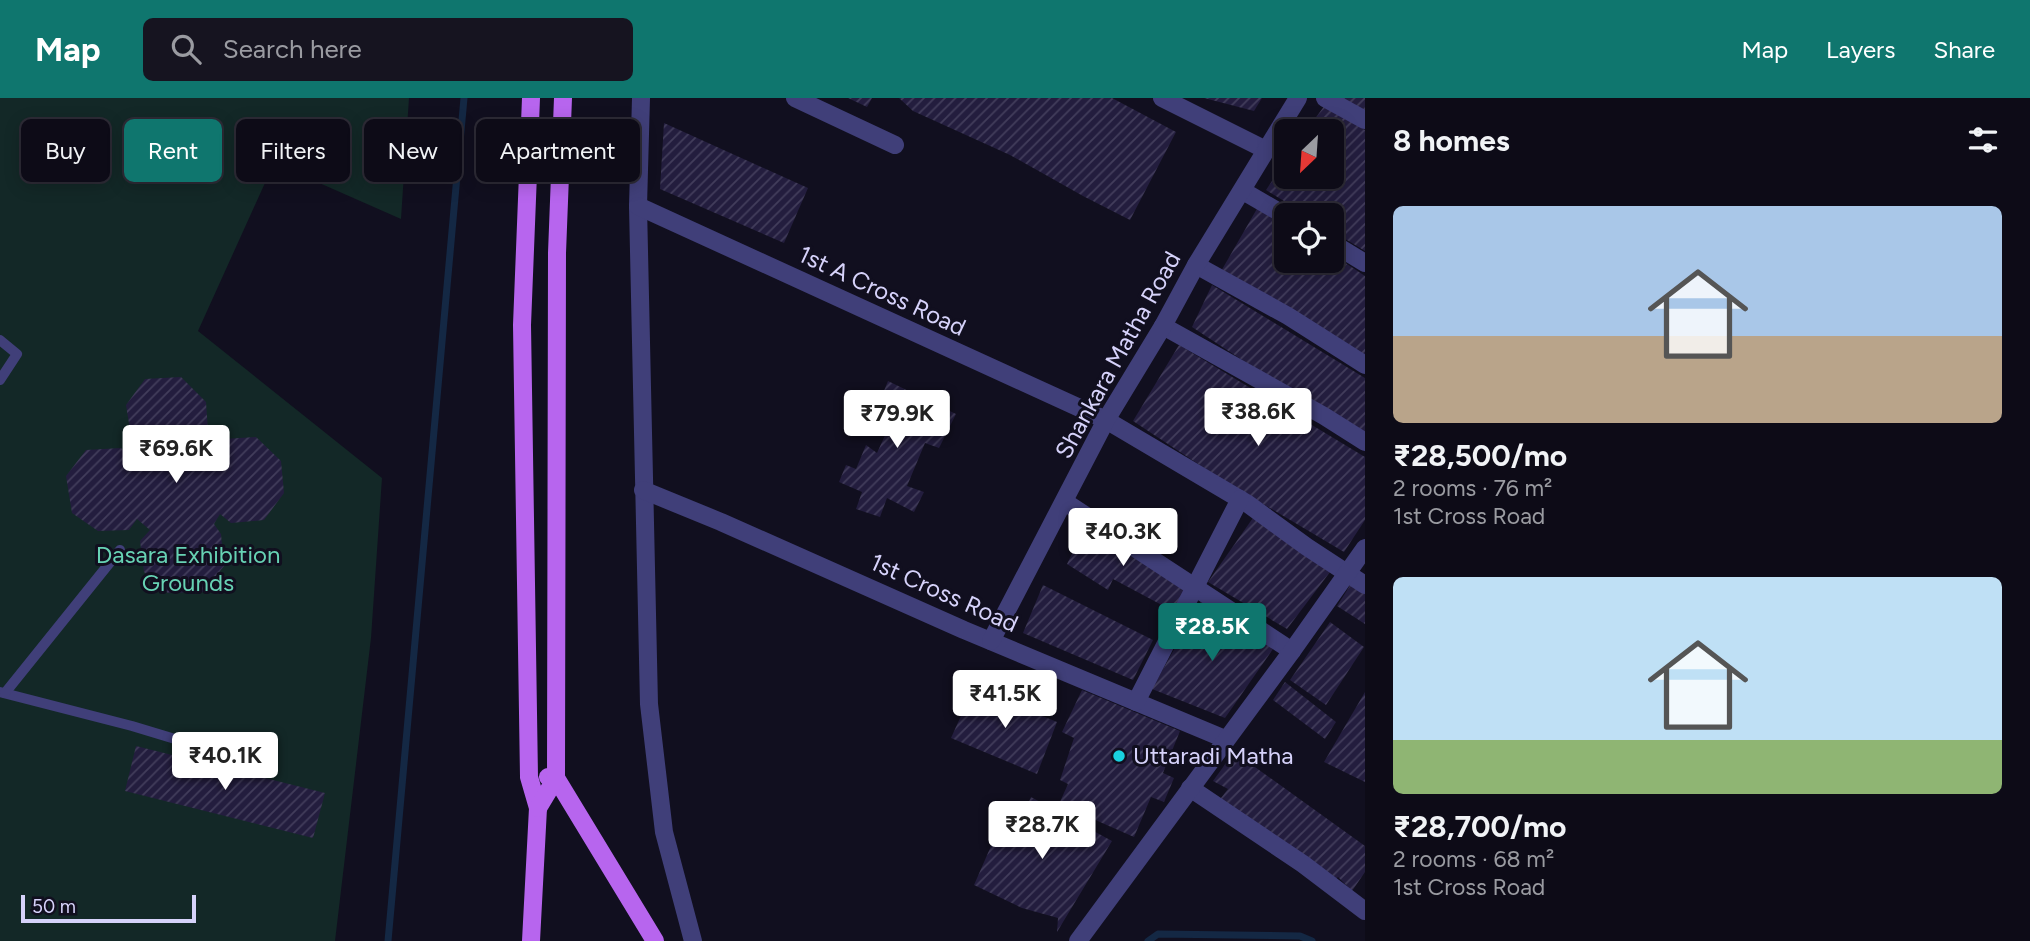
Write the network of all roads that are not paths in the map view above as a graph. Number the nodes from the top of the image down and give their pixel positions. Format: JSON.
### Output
{"nodes":[{"id":1,"x":531,"y":98,"type":"edge"},
{"id":2,"x":563,"y":98,"type":"edge"},
{"id":3,"x":641,"y":98,"type":"edge"},
{"id":4,"x":795,"y":98,"type":"edge"},
{"id":5,"x":1162,"y":98,"type":"edge"},
{"id":6,"x":1298,"y":98,"type":"edge"},
{"id":7,"x":1325,"y":98,"type":"edge"},
{"id":8,"x":1365,"y":120,"type":"edge"},
{"id":9,"x":895,"y":145,"type":"dead end"},
{"id":10,"x":1266,"y":150,"type":"junction"},
{"id":11,"x":1243,"y":191,"type":"junction"},
{"id":12,"x":638,"y":206,"type":"junction"},
{"id":13,"x":1274,"y":209,"type":"edge"},
{"id":14,"x":1344,"y":250,"type":"edge"},
{"id":15,"x":1365,"y":263,"type":"edge"},
{"id":16,"x":1196,"y":265,"type":"junction"},
{"id":17,"x":1163,"y":326,"type":"junction"},
{"id":18,"x":0,"y":340,"type":"edge"},
{"id":19,"x":1365,"y":365,"type":"edge"},
{"id":20,"x":0,"y":380,"type":"edge"},
{"id":21,"x":1105,"y":420,"type":"junction"},
{"id":22,"x":1365,"y":442,"type":"edge"},
{"id":23,"x":643,"y":490,"type":"junction"},
{"id":24,"x":1240,"y":499,"type":"junction"},
{"id":25,"x":1065,"y":502,"type":"junction"},
{"id":26,"x":1365,"y":548,"type":"edge"},
{"id":27,"x":120,"y":550,"type":"dead end"},
{"id":28,"x":1348,"y":575,"type":"junction"},
{"id":29,"x":1365,"y":585,"type":"edge"},
{"id":30,"x":1195,"y":587,"type":"junction"},
{"id":31,"x":991,"y":641,"type":"junction"},
{"id":32,"x":1292,"y":652,"type":"junction"},
{"id":33,"x":2,"y":692,"type":"edge"},
{"id":34,"x":1136,"y":702,"type":"junction"},
{"id":35,"x":1225,"y":739,"type":"junction"},
{"id":36,"x":218,"y":752,"type":"dead end"},
{"id":37,"x":529,"y":777,"type":"junction"},
{"id":38,"x":556,"y":778,"type":"junction"},
{"id":39,"x":1189,"y":788,"type":"junction"},
{"id":40,"x":538,"y":808,"type":"junction"},
{"id":41,"x":1363,"y":904,"type":"edge"},
{"id":42,"x":531,"y":941,"type":"edge"},
{"id":43,"x":655,"y":941,"type":"edge"},
{"id":44,"x":693,"y":941,"type":"edge"},
{"id":45,"x":1077,"y":941,"type":"edge"}],
"edges":[{"from":1,"to":37,"type":"main road"},
{"from":2,"to":38,"type":"main road"},
{"from":3,"to":12,"type":"street"},
{"from":4,"to":9,"type":"street"},
{"from":5,"to":10,"type":"street"},
{"from":6,"to":10,"type":"street","name":"Shankara Matha Road"},
{"from":7,"to":8,"type":"street"},
{"from":10,"to":11,"type":"street","name":"Shankara Matha Road"},
{"from":11,"to":13,"type":"street"},
{"from":11,"to":16,"type":"street","name":"Shankara Matha Road"},
{"from":12,"to":21,"type":"street","name":"1st A Cross Road"},
{"from":12,"to":23,"type":"street"},
{"from":14,"to":15,"type":"street"},
{"from":16,"to":17,"type":"street","name":"Shankara Matha Road"},
{"from":16,"to":19,"type":"street"},
{"from":17,"to":21,"type":"street","name":"Shankara Matha Road"},
{"from":17,"to":22,"type":"street"},
{"from":18,"to":20,"type":"lane"},
{"from":21,"to":24,"type":"street","name":"1st A Cross Road"},
{"from":21,"to":25,"type":"street","name":"Shankara Matha Road"},
{"from":23,"to":31,"type":"street","name":"1st Cross Road"},
{"from":23,"to":44,"type":"street"},
{"from":24,"to":28,"type":"street","name":"1st A Cross Road"},
{"from":24,"to":30,"type":"street"},
{"from":25,"to":30,"type":"street"},
{"from":25,"to":31,"type":"street","name":"Shankara Matha Road"},
{"from":26,"to":28,"type":"street"},
{"from":27,"to":33,"type":"lane"},
{"from":28,"to":29,"type":"street","name":"1st A Cross Road"},
{"from":28,"to":32,"type":"street"},
{"from":30,"to":32,"type":"street"},
{"from":30,"to":34,"type":"street"},
{"from":31,"to":34,"type":"street","name":"1st Cross Road"},
{"from":32,"to":35,"type":"street"},
{"from":33,"to":36,"type":"lane"},
{"from":34,"to":35,"type":"street","name":"1st Cross Road"},
{"from":35,"to":39,"type":"street"},
{"from":37,"to":38,"type":"main road"},
{"from":37,"to":40,"type":"main road"},
{"from":38,"to":40,"type":"main road"},
{"from":38,"to":43,"type":"main road"},
{"from":39,"to":41,"type":"street"},
{"from":39,"to":45,"type":"street"},
{"from":40,"to":42,"type":"main road"}]}
